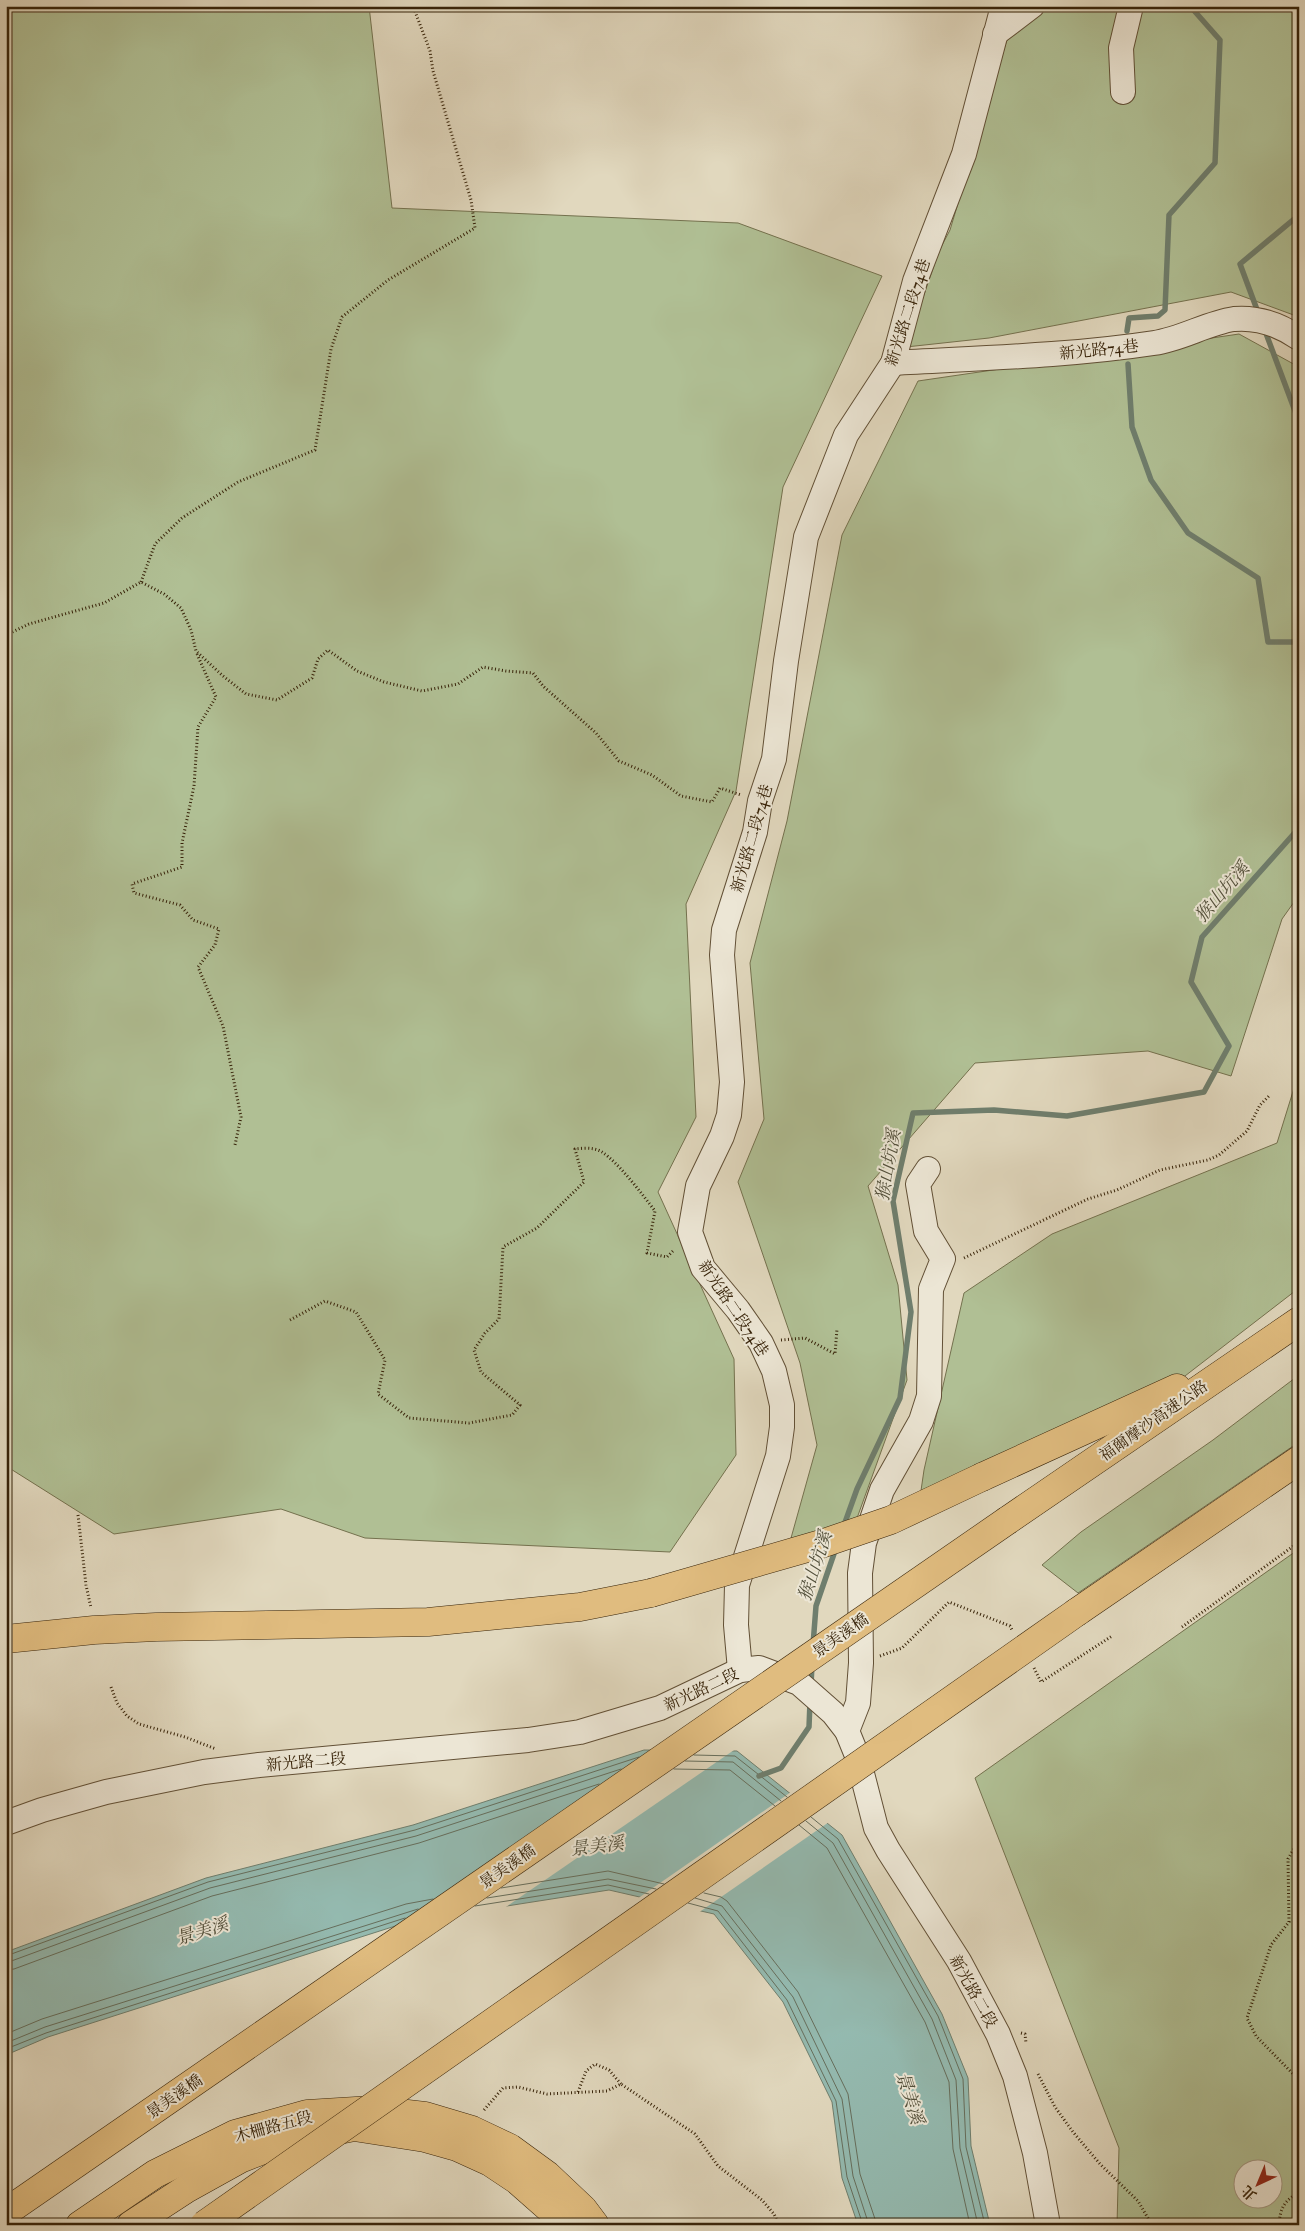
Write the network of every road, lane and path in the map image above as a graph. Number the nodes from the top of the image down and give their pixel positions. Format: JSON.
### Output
{"nodes":[{"id":1,"x":413,"y":6,"type":"edge"},
{"id":2,"x":1002,"y":6,"type":"edge"},
{"id":3,"x":1032,"y":6,"type":"edge"},
{"id":4,"x":1131,"y":6,"type":"edge"},
{"id":5,"x":994,"y":34,"type":"junction"},
{"id":6,"x":1123,"y":92,"type":"dead end"},
{"id":7,"x":1299,"y":338,"type":"edge"},
{"id":8,"x":893,"y":363,"type":"junction"},
{"id":9,"x":141,"y":582,"type":"junction"},
{"id":10,"x":6,"y":635,"type":"edge"},
{"id":11,"x":196,"y":651,"type":"junction"},
{"id":12,"x":760,"y":801,"type":"junction"},
{"id":13,"x":1270,"y":1095,"type":"dead end"},
{"id":14,"x":235,"y":1145,"type":"dead end"},
{"id":15,"x":928,"y":1169,"type":"dead end"},
{"id":16,"x":690,"y":1232,"type":"junction"},
{"id":17,"x":943,"y":1259,"type":"junction"},
{"id":18,"x":290,"y":1320,"type":"dead end"},
{"id":19,"x":1299,"y":1321,"type":"edge"},
{"id":20,"x":837,"y":1329,"type":"dead end"},
{"id":21,"x":761,"y":1343,"type":"junction"},
{"id":22,"x":1244,"y":1357,"type":"junction"},
{"id":23,"x":1299,"y":1460,"type":"edge"},
{"id":24,"x":78,"y":1515,"type":"dead end"},
{"id":25,"x":1008,"y":1520,"type":"joint"},
{"id":26,"x":1299,"y":1542,"type":"edge"},
{"id":27,"x":92,"y":1612,"type":"dead end"},
{"id":28,"x":1182,"y":1627,"type":"dead end"},
{"id":29,"x":1014,"y":1634,"type":"dead end"},
{"id":30,"x":1112,"y":1636,"type":"dead end"},
{"id":31,"x":6,"y":1639,"type":"edge"},
{"id":32,"x":861,"y":1663,"type":"junction"},
{"id":33,"x":1032,"y":1666,"type":"dead end"},
{"id":34,"x":750,"y":1669,"type":"junction"},
{"id":35,"x":111,"y":1687,"type":"dead end"},
{"id":36,"x":840,"y":1722,"type":"junction"},
{"id":37,"x":222,"y":1751,"type":"dead end"},
{"id":38,"x":6,"y":1823,"type":"edge"},
{"id":39,"x":1299,"y":1840,"type":"edge"},
{"id":40,"x":998,"y":2034,"type":"junction"},
{"id":41,"x":1026,"y":2051,"type":"dead end"},
{"id":42,"x":1034,"y":2067,"type":"dead end"},
{"id":43,"x":1299,"y":2080,"type":"edge"},
{"id":44,"x":621,"y":2084,"type":"junction"},
{"id":45,"x":578,"y":2092,"type":"junction"},
{"id":46,"x":472,"y":2130,"type":"junction"},
{"id":47,"x":1299,"y":2193,"type":"edge"},
{"id":48,"x":6,"y":2212,"type":"edge"},
{"id":49,"x":119,"y":2214,"type":"edge"},
{"id":50,"x":80,"y":2225,"type":"edge"},
{"id":51,"x":131,"y":2225,"type":"edge"},
{"id":52,"x":204,"y":2225,"type":"edge"},
{"id":53,"x":568,"y":2225,"type":"edge"},
{"id":54,"x":595,"y":2225,"type":"edge"},
{"id":55,"x":780,"y":2225,"type":"edge"},
{"id":56,"x":1048,"y":2225,"type":"edge"},
{"id":57,"x":1152,"y":2225,"type":"edge"},
{"id":58,"x":1279,"y":2225,"type":"edge"}],
"edges":[{"from":1,"to":9,"type":"path"},
{"from":2,"to":5,"type":"street","name":"新光路二段74巷"},
{"from":3,"to":5,"type":"street"},
{"from":4,"to":6,"type":"street"},
{"from":5,"to":8,"type":"street","name":"新光路二段74巷"},
{"from":7,"to":8,"type":"street","name":"新光路74巷"},
{"from":8,"to":12,"type":"street","name":"新光路二段74巷"},
{"from":9,"to":10,"type":"path"},
{"from":9,"to":11,"type":"path"},
{"from":11,"to":12,"type":"path"},
{"from":11,"to":14,"type":"path"},
{"from":12,"to":16,"type":"street","name":"新光路二段74巷"},
{"from":13,"to":17,"type":"path"},
{"from":15,"to":17,"type":"street"},
{"from":16,"to":18,"type":"path"},
{"from":16,"to":21,"type":"street","name":"新光路二段74巷"},
{"from":17,"to":32,"type":"street"},
{"from":19,"to":22,"type":"main road","name":"福爾摩沙高速公路"},
{"from":20,"to":21,"type":"path"},
{"from":21,"to":34,"type":"street","name":"新光路二段74巷"},
{"from":22,"to":25,"type":"main road","name":"福爾摩沙高速公路"},
{"from":22,"to":31,"type":"main road","bridge":true},
{"from":23,"to":52,"type":"main road","bridge":true},
{"from":24,"to":27,"type":"path"},
{"from":25,"to":48,"type":"main road","name":"景美溪橋","bridge":true},
{"from":26,"to":28,"type":"path"},
{"from":29,"to":32,"type":"path"},
{"from":30,"to":33,"type":"path"},
{"from":32,"to":36,"type":"street"},
{"from":34,"to":36,"type":"street","name":"新光路二段"},
{"from":34,"to":38,"type":"street","name":"新光路二段"},
{"from":35,"to":37,"type":"path"},
{"from":36,"to":40,"type":"street","name":"新光路二段"},
{"from":39,"to":43,"type":"path"},
{"from":40,"to":41,"type":"path"},
{"from":40,"to":56,"type":"street","name":"新光路二段"},
{"from":42,"to":57,"type":"path"},
{"from":44,"to":45,"type":"path"},
{"from":44,"to":45,"type":"path"},
{"from":44,"to":55,"type":"path"},
{"from":45,"to":46,"type":"path"},
{"from":46,"to":49,"type":"main road","name":"木柵路五段"},
{"from":46,"to":54,"type":"main road","name":"木柵路五段"},
{"from":47,"to":58,"type":"path"},
{"from":49,"to":50,"type":"main road","name":"木柵路五段"},
{"from":51,"to":53,"type":"main road","name":"木柵路五段"}]}
